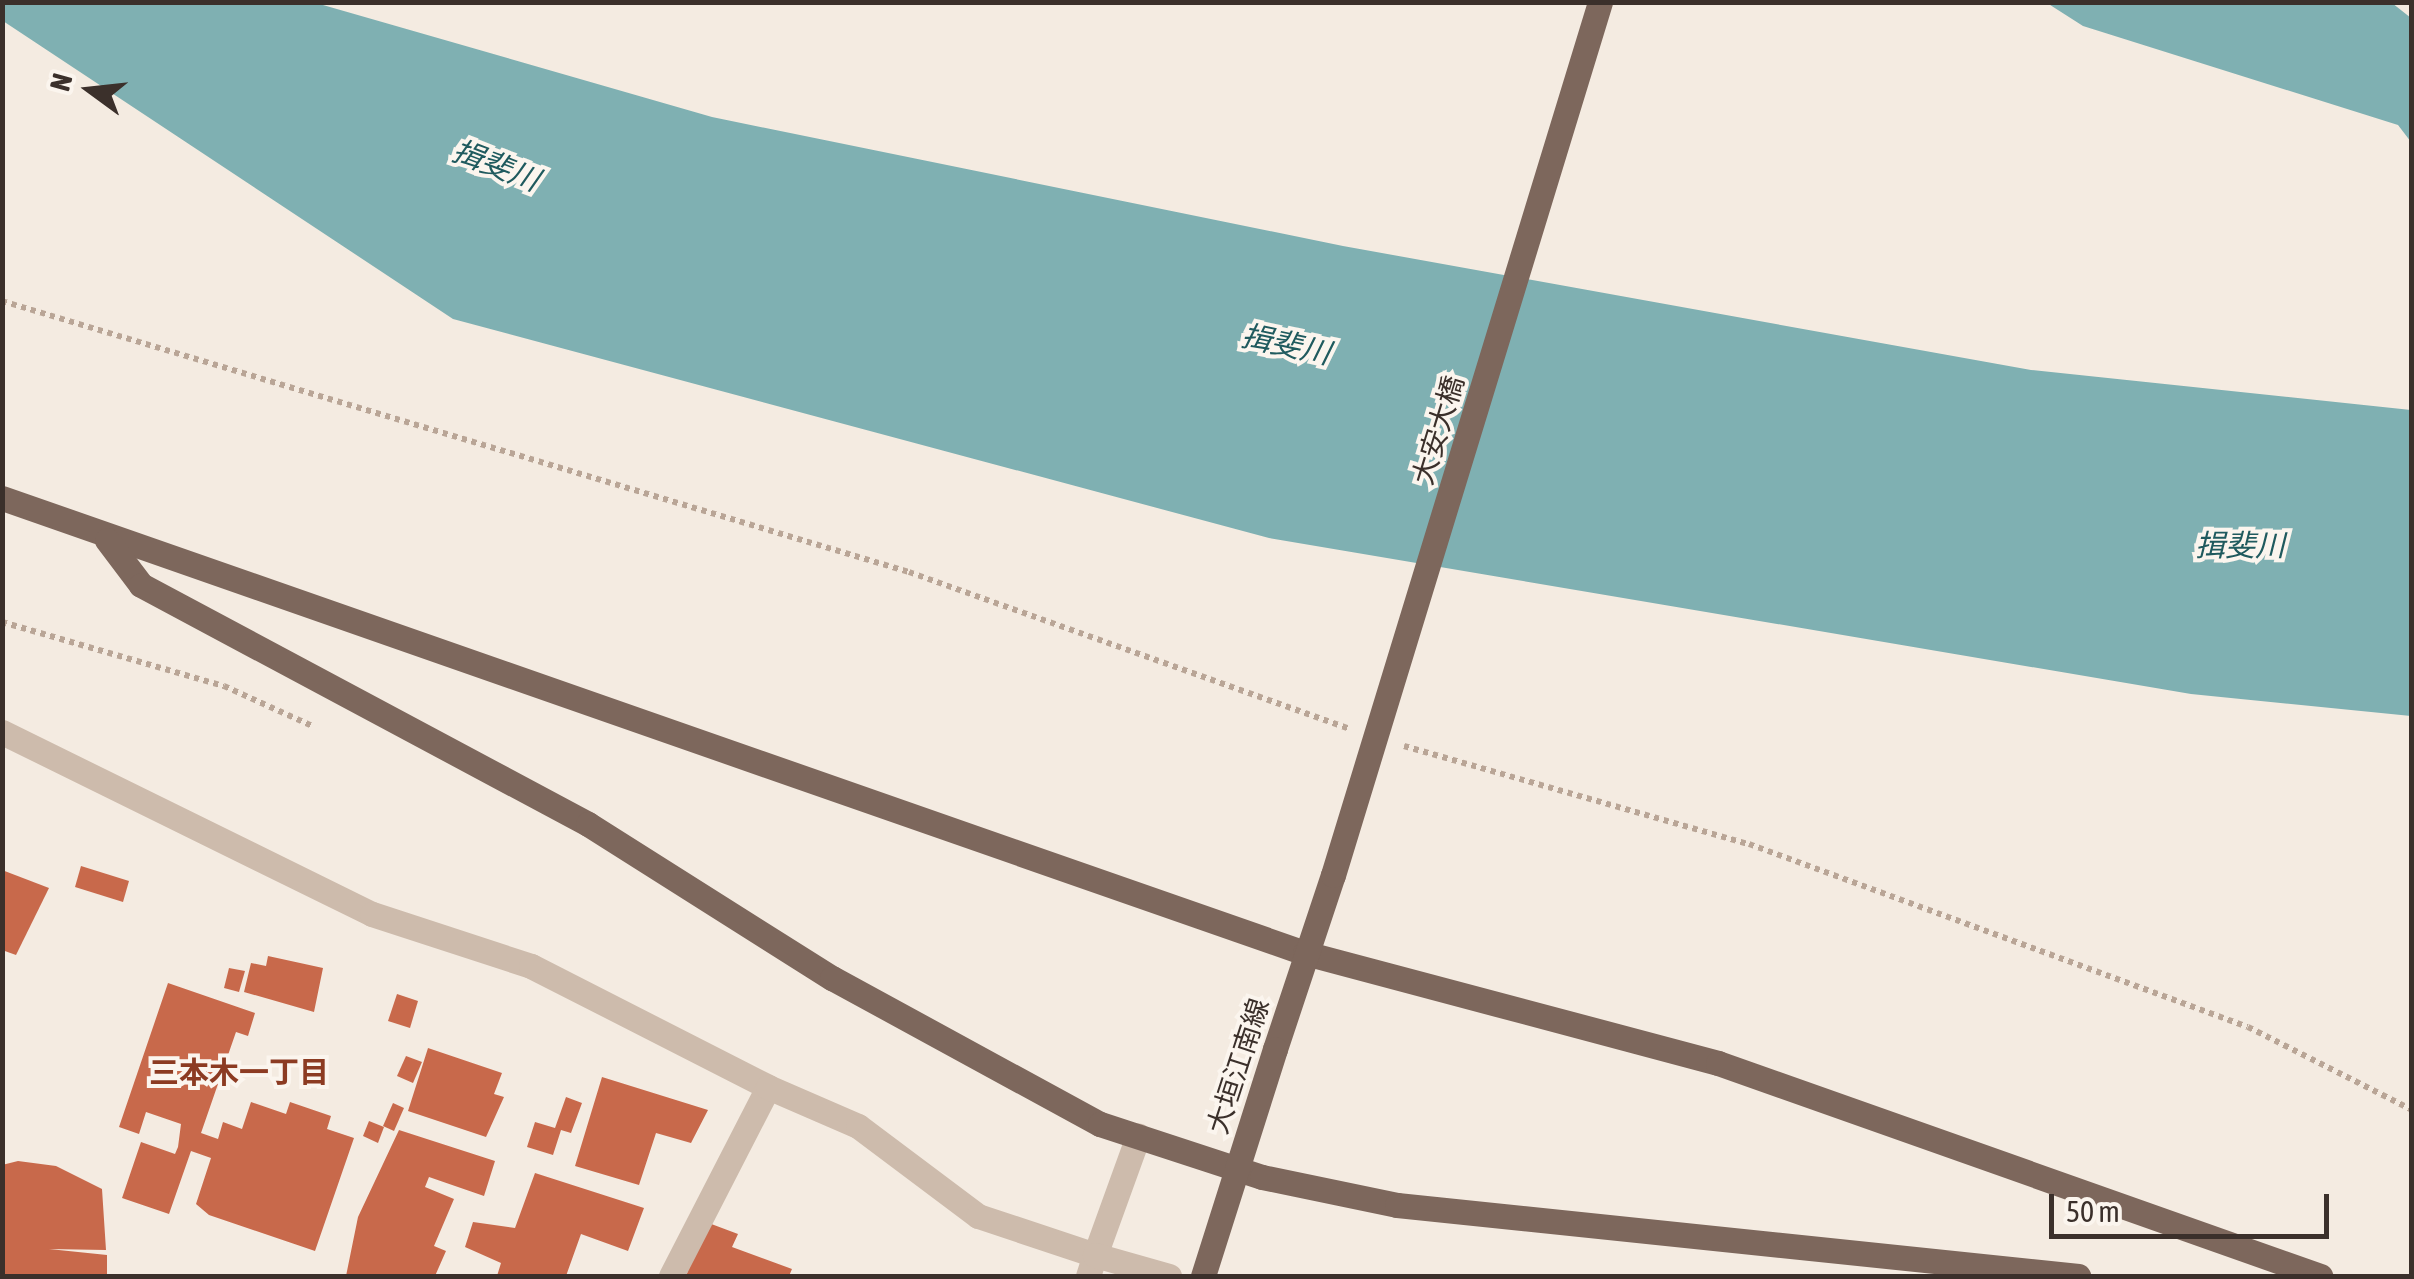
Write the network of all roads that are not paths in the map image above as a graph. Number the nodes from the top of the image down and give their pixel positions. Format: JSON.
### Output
{"nodes":[{"id":1,"x":1600,"y":2,"type":"edge"},
{"id":2,"x":2,"y":498,"type":"edge"},
{"id":3,"x":106,"y":540,"type":"junction"},
{"id":4,"x":2,"y":732,"type":"edge"},
{"id":5,"x":1333,"y":875,"type":"joint"},
{"id":6,"x":1306,"y":954,"type":"junction"},
{"id":7,"x":768,"y":1087,"type":"junction"},
{"id":8,"x":1138,"y":1136,"type":"junction"},
{"id":9,"x":1092,"y":1266,"type":"edge"},
{"id":10,"x":671,"y":1276,"type":"edge"},
{"id":11,"x":1169,"y":1276,"type":"edge"},
{"id":12,"x":1203,"y":1276,"type":"edge"},
{"id":13,"x":2078,"y":1276,"type":"edge"},
{"id":14,"x":2320,"y":1276,"type":"edge"}],
"edges":[{"from":1,"to":5,"type":"main road","name":"大安大橋","bridge":true},
{"from":2,"to":3,"type":"main road"},
{"from":3,"to":6,"type":"main road"},
{"from":3,"to":8,"type":"main road"},
{"from":4,"to":7,"type":"street"},
{"from":5,"to":6,"type":"main road","name":"大垣江南線"},
{"from":6,"to":12,"type":"main road","name":"大垣江南線","bridge":true},
{"from":6,"to":14,"type":"main road"},
{"from":7,"to":9,"type":"street"},
{"from":7,"to":10,"type":"street"},
{"from":8,"to":9,"type":"street"},
{"from":8,"to":13,"type":"main road"},
{"from":9,"to":11,"type":"street"}]}
